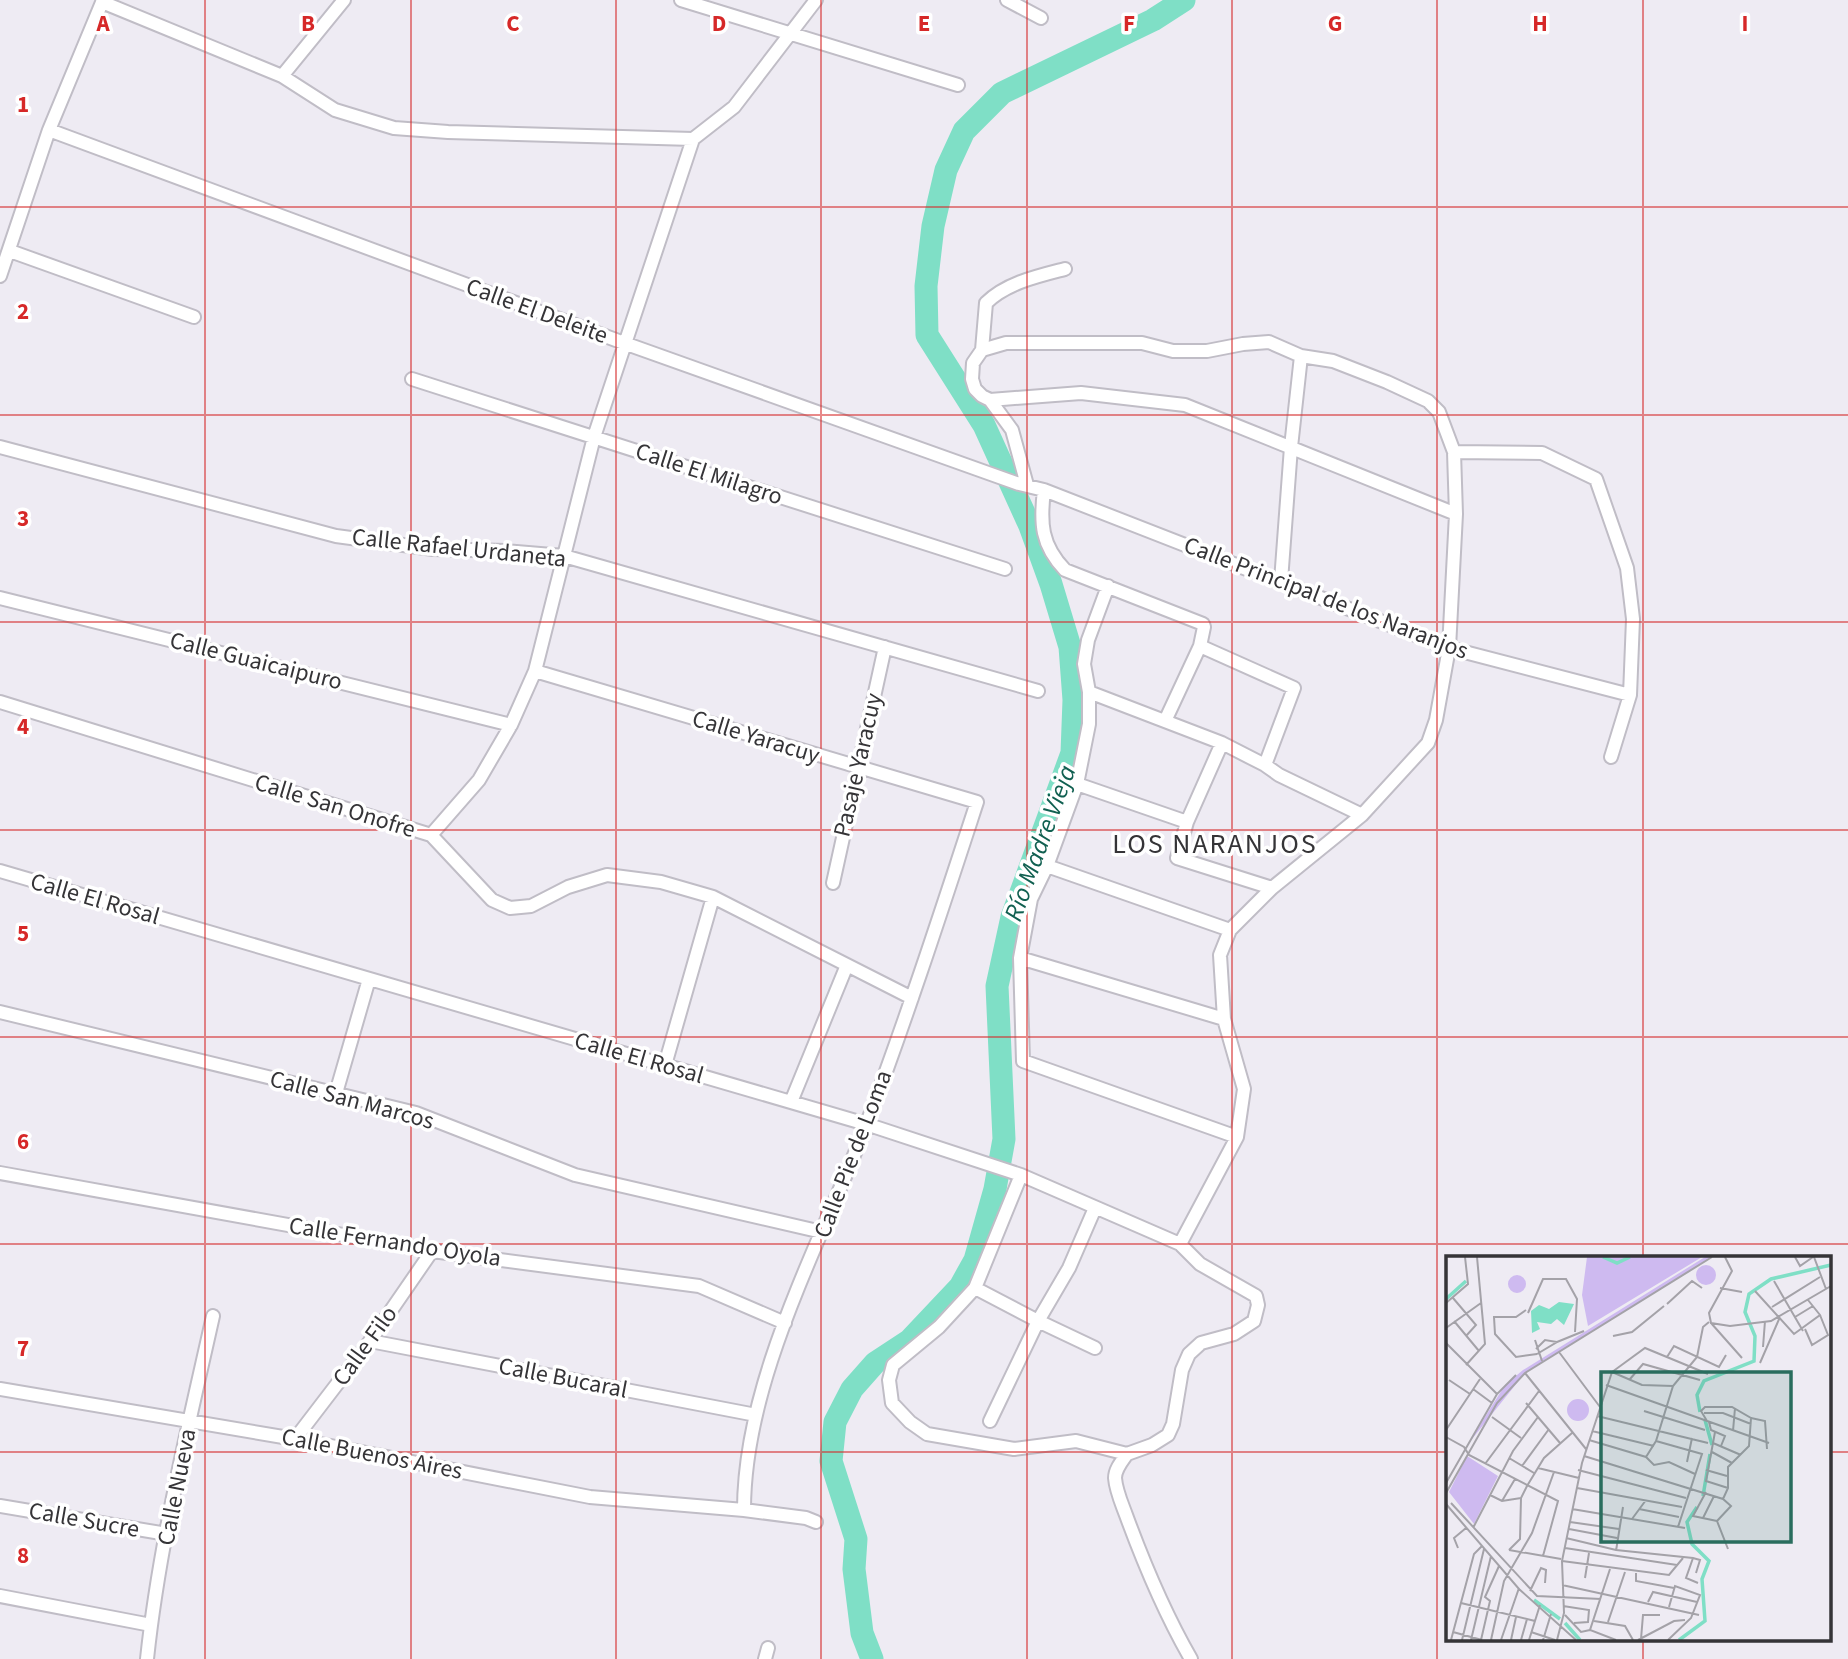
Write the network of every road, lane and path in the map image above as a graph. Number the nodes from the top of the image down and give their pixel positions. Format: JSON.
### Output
{"nodes":[{"id":1,"x":344,"y":0,"type":"edge"},
{"id":2,"x":681,"y":0,"type":"edge"},
{"id":3,"x":816,"y":0,"type":"edge"},
{"id":4,"x":1007,"y":0,"type":"edge"},
{"id":5,"x":103,"y":1,"type":"edge"},
{"id":6,"x":1041,"y":19,"type":"dead end"},
{"id":7,"x":793,"y":33,"type":"junction"},
{"id":8,"x":282,"y":76,"type":"junction"},
{"id":9,"x":958,"y":85,"type":"dead end"},
{"id":10,"x":49,"y":130,"type":"junction"},
{"id":11,"x":693,"y":139,"type":"junction"},
{"id":12,"x":10,"y":251,"type":"junction"},
{"id":13,"x":1065,"y":269,"type":"dead end"},
{"id":14,"x":0,"y":276,"type":"edge"},
{"id":15,"x":194,"y":317,"type":"dead end"},
{"id":16,"x":624,"y":342,"type":"junction"},
{"id":17,"x":982,"y":350,"type":"junction"},
{"id":18,"x":1301,"y":356,"type":"junction"},
{"id":19,"x":412,"y":379,"type":"dead end"},
{"id":20,"x":990,"y":400,"type":"junction"},
{"id":21,"x":594,"y":437,"type":"junction"},
{"id":22,"x":0,"y":447,"type":"edge"},
{"id":23,"x":1291,"y":447,"type":"junction"},
{"id":24,"x":1454,"y":452,"type":"junction"},
{"id":25,"x":1023,"y":484,"type":"junction"},
{"id":26,"x":1044,"y":490,"type":"junction"},
{"id":27,"x":1456,"y":514,"type":"junction"},
{"id":28,"x":564,"y":556,"type":"junction"},
{"id":29,"x":1005,"y":569,"type":"dead end"},
{"id":30,"x":1282,"y":581,"type":"junction"},
{"id":31,"x":1108,"y":586,"type":"junction"},
{"id":32,"x":0,"y":598,"type":"edge"},
{"id":33,"x":1199,"y":646,"type":"junction"},
{"id":34,"x":885,"y":648,"type":"junction"},
{"id":35,"x":1449,"y":648,"type":"junction"},
{"id":36,"x":535,"y":671,"type":"junction"},
{"id":37,"x":1038,"y":691,"type":"dead end"},
{"id":38,"x":1089,"y":692,"type":"junction"},
{"id":39,"x":1630,"y":695,"type":"junction"},
{"id":40,"x":0,"y":702,"type":"edge"},
{"id":41,"x":1165,"y":721,"type":"junction"},
{"id":42,"x":511,"y":725,"type":"junction"},
{"id":43,"x":1222,"y":743,"type":"junction"},
{"id":44,"x":1611,"y":757,"type":"dead end"},
{"id":45,"x":1265,"y":765,"type":"junction"},
{"id":46,"x":857,"y":767,"type":"junction"},
{"id":47,"x":1077,"y":784,"type":"junction"},
{"id":48,"x":977,"y":802,"type":"joint"},
{"id":49,"x":1362,"y":815,"type":"junction"},
{"id":50,"x":1187,"y":822,"type":"junction"},
{"id":51,"x":431,"y":835,"type":"junction"},
{"id":52,"x":1047,"y":866,"type":"junction"},
{"id":53,"x":0,"y":871,"type":"edge"},
{"id":54,"x":833,"y":883,"type":"dead end"},
{"id":55,"x":1272,"y":888,"type":"junction"},
{"id":56,"x":713,"y":897,"type":"junction"},
{"id":57,"x":1230,"y":930,"type":"junction"},
{"id":58,"x":1020,"y":958,"type":"junction"},
{"id":59,"x":846,"y":965,"type":"junction"},
{"id":60,"x":369,"y":979,"type":"junction"},
{"id":61,"x":912,"y":998,"type":"junction"},
{"id":62,"x":0,"y":1012,"type":"edge"},
{"id":63,"x":1224,"y":1019,"type":"junction"},
{"id":64,"x":664,"y":1065,"type":"junction"},
{"id":65,"x":336,"y":1093,"type":"junction"},
{"id":66,"x":791,"y":1102,"type":"junction"},
{"id":67,"x":866,"y":1124,"type":"junction"},
{"id":68,"x":1237,"y":1137,"type":"junction"},
{"id":69,"x":0,"y":1173,"type":"edge"},
{"id":70,"x":1021,"y":1175,"type":"junction"},
{"id":71,"x":1095,"y":1208,"type":"junction"},
{"id":72,"x":822,"y":1233,"type":"junction"},
{"id":73,"x":1180,"y":1244,"type":"junction"},
{"id":74,"x":432,"y":1251,"type":"junction"},
{"id":75,"x":975,"y":1288,"type":"junction"},
{"id":76,"x":212,"y":1316,"type":"dead end"},
{"id":77,"x":1038,"y":1321,"type":"junction"},
{"id":78,"x":785,"y":1323,"type":"junction"},
{"id":79,"x":370,"y":1341,"type":"junction"},
{"id":80,"x":1094,"y":1348,"type":"dead end"},
{"id":81,"x":0,"y":1389,"type":"edge"},
{"id":82,"x":756,"y":1415,"type":"junction"},
{"id":83,"x":189,"y":1421,"type":"junction"},
{"id":84,"x":990,"y":1421,"type":"dead end"},
{"id":85,"x":295,"y":1439,"type":"junction"},
{"id":86,"x":1127,"y":1454,"type":"junction"},
{"id":87,"x":0,"y":1506,"type":"edge"},
{"id":88,"x":744,"y":1510,"type":"junction"},
{"id":89,"x":816,"y":1522,"type":"dead end"},
{"id":90,"x":167,"y":1534,"type":"junction"},
{"id":91,"x":0,"y":1596,"type":"edge"},
{"id":92,"x":151,"y":1625,"type":"junction"},
{"id":93,"x":147,"y":1659,"type":"edge"},
{"id":94,"x":1191,"y":1659,"type":"edge"}],
"edges":[{"from":1,"to":8,"type":"street"},
{"from":2,"to":7,"type":"street"},
{"from":3,"to":7,"type":"street"},
{"from":4,"to":6,"type":"street"},
{"from":5,"to":8,"type":"street"},
{"from":5,"to":10,"type":"street"},
{"from":7,"to":9,"type":"street"},
{"from":7,"to":11,"type":"street"},
{"from":8,"to":11,"type":"street"},
{"from":10,"to":12,"type":"street"},
{"from":10,"to":16,"type":"street","name":"Calle El Deleite"},
{"from":11,"to":16,"type":"street"},
{"from":12,"to":14,"type":"street"},
{"from":12,"to":15,"type":"street"},
{"from":13,"to":17,"type":"street"},
{"from":16,"to":21,"type":"street"},
{"from":16,"to":25,"type":"street","name":"Calle El Deleite"},
{"from":17,"to":18,"type":"street"},
{"from":17,"to":20,"type":"street"},
{"from":18,"to":23,"type":"street"},
{"from":18,"to":24,"type":"street"},
{"from":19,"to":21,"type":"street","name":"Calle El Milagro"},
{"from":20,"to":23,"type":"street"},
{"from":20,"to":25,"type":"street"},
{"from":21,"to":28,"type":"street"},
{"from":21,"to":29,"type":"street","name":"Calle El Milagro"},
{"from":22,"to":28,"type":"street","name":"Calle Rafael Urdaneta"},
{"from":23,"to":27,"type":"street"},
{"from":23,"to":30,"type":"street"},
{"from":24,"to":27,"type":"street"},
{"from":24,"to":39,"type":"street"},
{"from":25,"to":26,"type":"street","name":"Calle Principal de los Naranjos"},
{"from":26,"to":30,"type":"street","name":"Calle Principal de los Naranjos"},
{"from":26,"to":31,"type":"street"},
{"from":27,"to":35,"type":"street"},
{"from":28,"to":34,"type":"street","name":"Calle Rafael Urdaneta"},
{"from":28,"to":36,"type":"street"},
{"from":30,"to":35,"type":"street","name":"Calle Principal de los Naranjos"},
{"from":31,"to":33,"type":"street"},
{"from":31,"to":38,"type":"street"},
{"from":32,"to":42,"type":"street","name":"Calle Guaicaipuro"},
{"from":33,"to":41,"type":"street"},
{"from":33,"to":45,"type":"street"},
{"from":34,"to":37,"type":"street","name":"Calle Rafael Urdaneta"},
{"from":34,"to":46,"type":"street","name":"Pasaje Yaracuy"},
{"from":35,"to":39,"type":"street","name":"Calle Principal de los Naranjos"},
{"from":35,"to":49,"type":"street"},
{"from":36,"to":42,"type":"street"},
{"from":36,"to":46,"type":"street","name":"Calle Yaracuy"},
{"from":38,"to":41,"type":"street"},
{"from":38,"to":47,"type":"street"},
{"from":39,"to":44,"type":"street"},
{"from":40,"to":51,"type":"street","name":"Calle San Onofre"},
{"from":41,"to":43,"type":"street"},
{"from":42,"to":51,"type":"street"},
{"from":43,"to":45,"type":"street"},
{"from":43,"to":50,"type":"street"},
{"from":45,"to":49,"type":"street"},
{"from":46,"to":48,"type":"street","name":"Calle Yaracuy"},
{"from":46,"to":54,"type":"street","name":"Pasaje Yaracuy"},
{"from":47,"to":50,"type":"street"},
{"from":47,"to":52,"type":"street"},
{"from":48,"to":61,"type":"street","name":"Calle Pie de Loma"},
{"from":49,"to":55,"type":"street"},
{"from":50,"to":55,"type":"street"},
{"from":51,"to":56,"type":"street","name":"Calle San Onofre"},
{"from":52,"to":57,"type":"street"},
{"from":52,"to":58,"type":"street"},
{"from":53,"to":60,"type":"street","name":"Calle El Rosal"},
{"from":55,"to":57,"type":"street"},
{"from":56,"to":59,"type":"street","name":"Calle San Onofre"},
{"from":56,"to":64,"type":"street"},
{"from":57,"to":63,"type":"street"},
{"from":58,"to":63,"type":"street"},
{"from":58,"to":68,"type":"street"},
{"from":59,"to":61,"type":"street","name":"Calle San Onofre"},
{"from":59,"to":66,"type":"street"},
{"from":60,"to":64,"type":"street","name":"Calle El Rosal"},
{"from":60,"to":65,"type":"street"},
{"from":61,"to":67,"type":"street","name":"Calle Pie de Loma"},
{"from":62,"to":65,"type":"street","name":"Calle San Marcos"},
{"from":63,"to":68,"type":"street"},
{"from":64,"to":66,"type":"street","name":"Calle El Rosal"},
{"from":65,"to":72,"type":"street","name":"Calle San Marcos"},
{"from":66,"to":67,"type":"street","name":"Calle El Rosal"},
{"from":67,"to":70,"type":"street","name":"Calle El Rosal"},
{"from":67,"to":72,"type":"street","name":"Calle Pie de Loma"},
{"from":68,"to":73,"type":"street"},
{"from":69,"to":74,"type":"street","name":"Calle Fernando Oyola"},
{"from":70,"to":71,"type":"street","name":"Calle El Rosal"},
{"from":70,"to":75,"type":"street"},
{"from":71,"to":73,"type":"street","name":"Calle El Rosal"},
{"from":71,"to":77,"type":"street"},
{"from":72,"to":78,"type":"street","name":"Calle Pie de Loma"},
{"from":73,"to":86,"type":"street","name":"Calle El Rosal"},
{"from":74,"to":78,"type":"street","name":"Calle Fernando Oyola"},
{"from":74,"to":79,"type":"street","name":"Calle Filo"},
{"from":75,"to":77,"type":"street"},
{"from":75,"to":86,"type":"street"},
{"from":76,"to":83,"type":"street","name":"Calle Nueva"},
{"from":77,"to":80,"type":"street"},
{"from":77,"to":84,"type":"street"},
{"from":78,"to":82,"type":"street","name":"Calle Pie de Loma"},
{"from":79,"to":82,"type":"street","name":"Calle Bucaral"},
{"from":79,"to":85,"type":"street","name":"Calle Filo"},
{"from":81,"to":83,"type":"street","name":"Calle Buenos Aires"},
{"from":82,"to":88,"type":"street","name":"Calle Pie de Loma"},
{"from":83,"to":85,"type":"street","name":"Calle Buenos Aires"},
{"from":83,"to":90,"type":"street","name":"Calle Nueva"},
{"from":85,"to":88,"type":"street","name":"Calle Buenos Aires"},
{"from":86,"to":94,"type":"street"},
{"from":87,"to":90,"type":"street","name":"Calle Sucre"},
{"from":88,"to":89,"type":"street","name":"Calle Buenos Aires"},
{"from":90,"to":92,"type":"street","name":"Calle Nueva"},
{"from":91,"to":92,"type":"street"},
{"from":92,"to":93,"type":"street","name":"Calle Nueva"}]}
